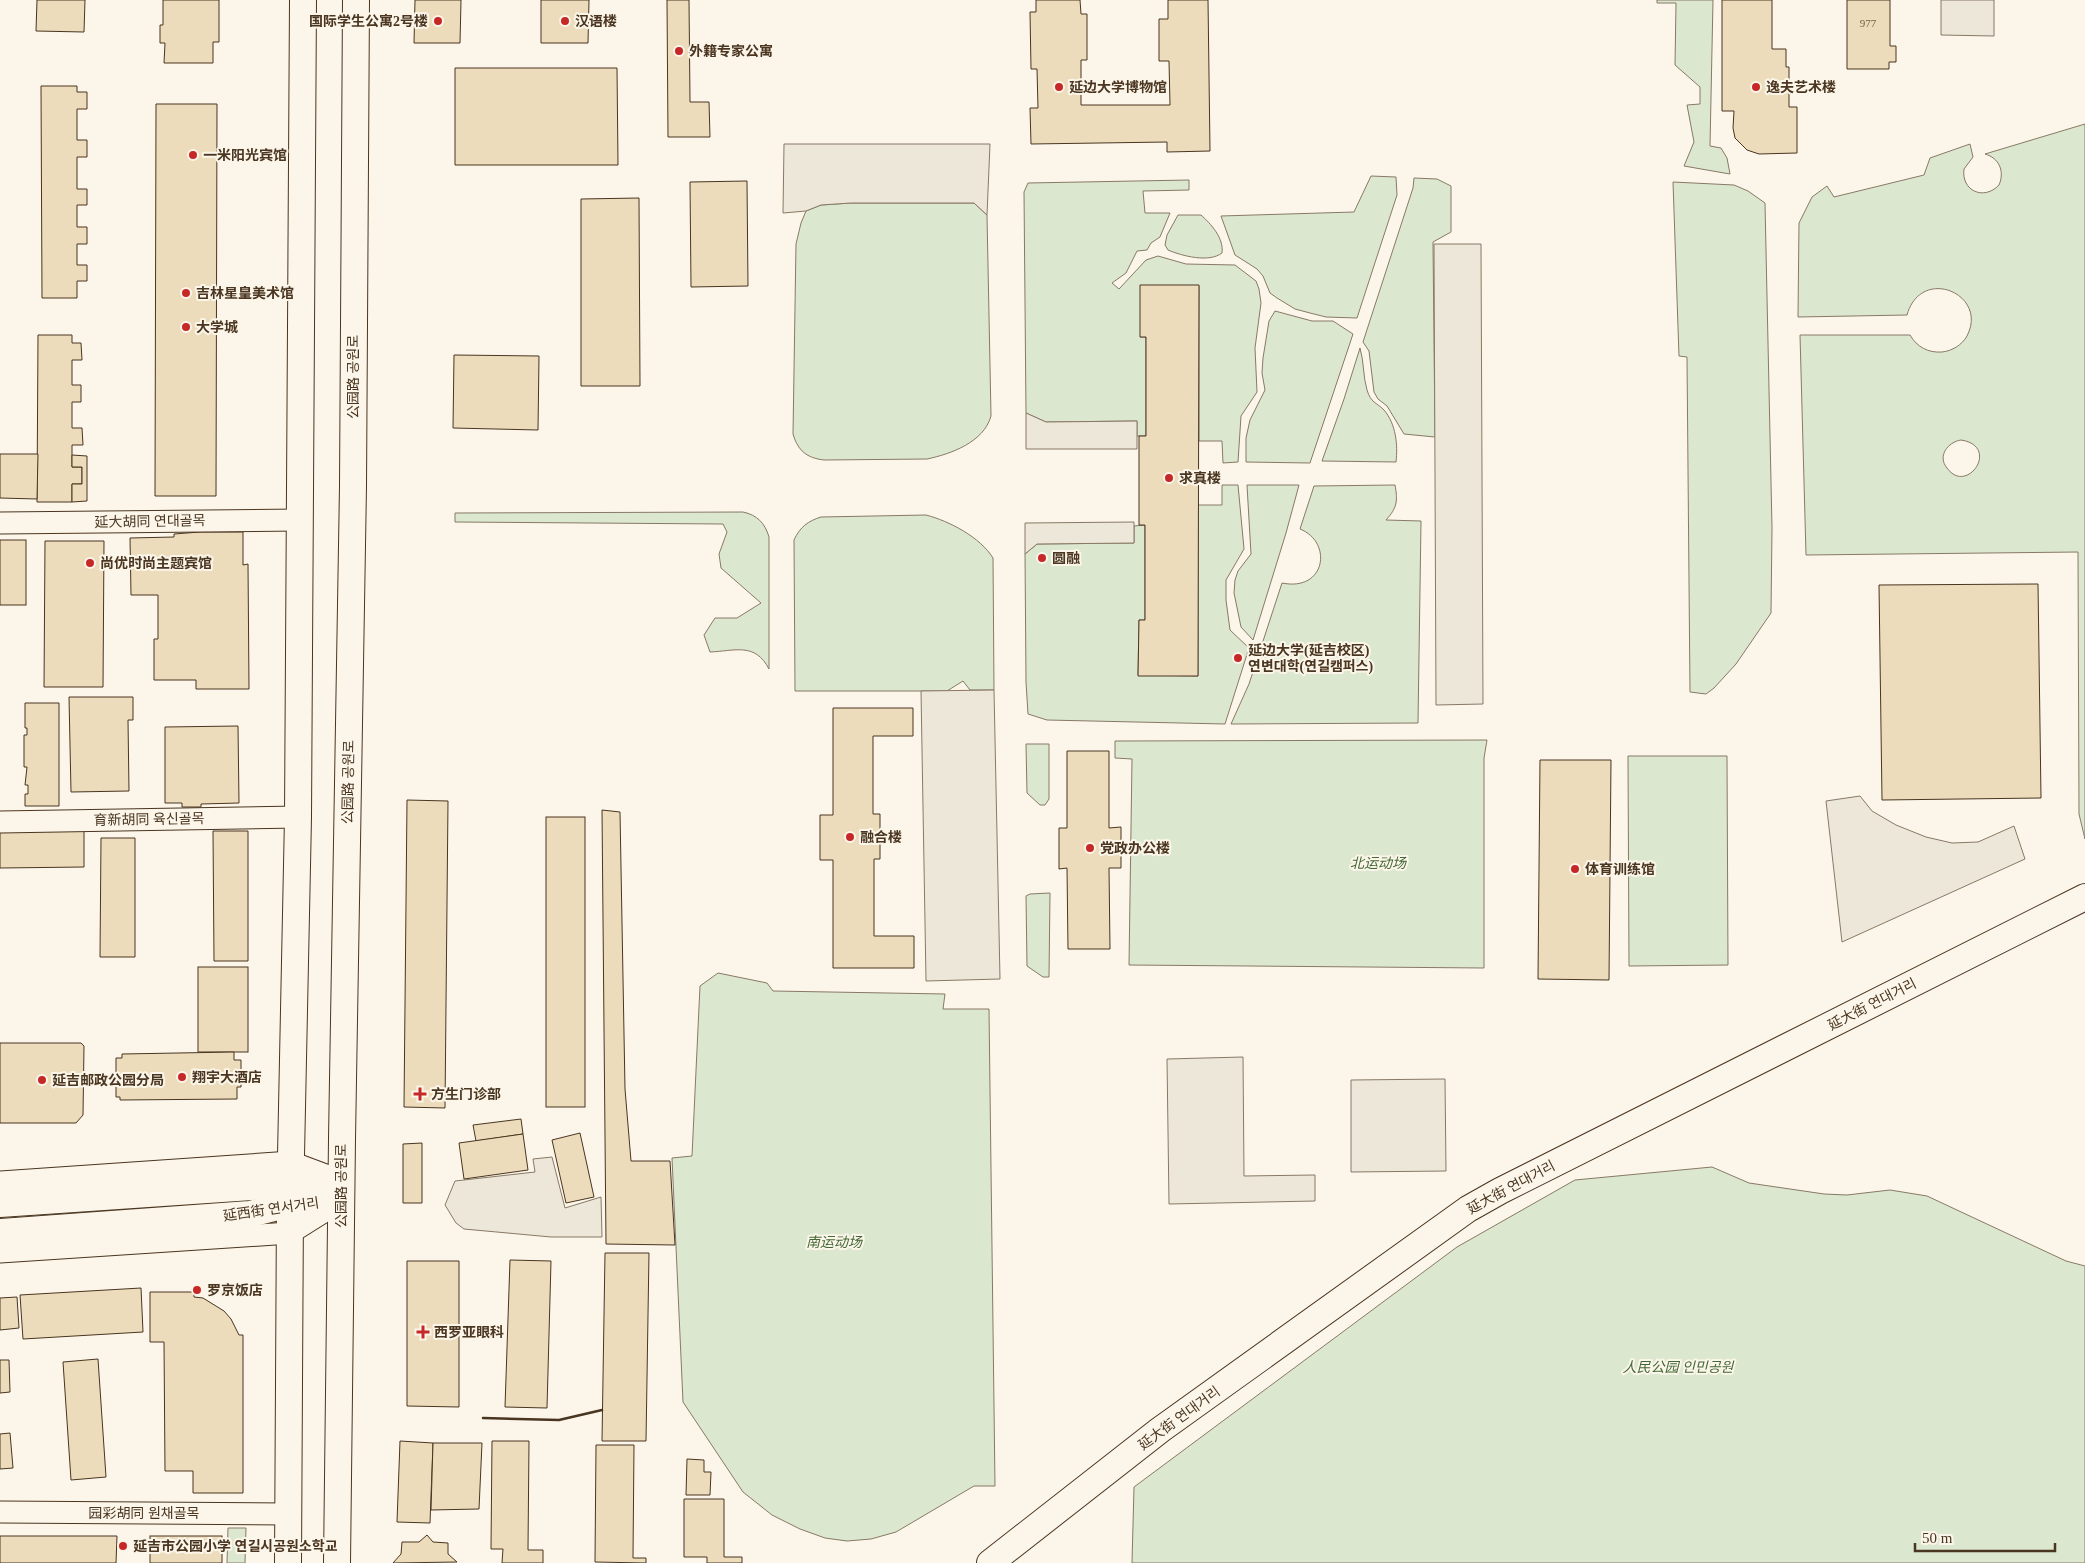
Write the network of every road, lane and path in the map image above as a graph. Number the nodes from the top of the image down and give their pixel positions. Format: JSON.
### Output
{"nodes":[{"id":1,"x":303,"y":0,"type":"edge"},
{"id":2,"x":356,"y":0,"type":"edge"},
{"id":3,"x":299,"y":520,"type":"junction"},
{"id":4,"x":0,"y":523,"type":"edge"},
{"id":5,"x":298,"y":816,"type":"junction"},
{"id":6,"x":0,"y":822,"type":"edge"},
{"id":7,"x":2085,"y":897,"type":"edge"},
{"id":8,"x":0,"y":1182,"type":"edge"},
{"id":9,"x":290,"y":1184,"type":"junction"},
{"id":10,"x":341,"y":1191,"type":"junction"},
{"id":11,"x":0,"y":1204,"type":"edge"},
{"id":12,"x":0,"y":1232,"type":"edge"},
{"id":13,"x":290,"y":1233,"type":"junction"},
{"id":14,"x":0,"y":1252,"type":"edge"},
{"id":15,"x":0,"y":1512,"type":"edge"},
{"id":16,"x":288,"y":1514,"type":"junction"},
{"id":17,"x":288,"y":1563,"type":"edge"},
{"id":18,"x":337,"y":1563,"type":"edge"},
{"id":19,"x":990,"y":1563,"type":"edge"}],
"edges":[{"from":1,"to":3,"type":"main road"},
{"from":2,"to":10,"type":"main road","name":"公园路 공원로"},
{"from":3,"to":4,"type":"street","name":"延大胡同 연대골목"},
{"from":3,"to":5,"type":"main road"},
{"from":5,"to":6,"type":"street","name":"育新胡同 육신골목"},
{"from":5,"to":9,"type":"main road"},
{"from":7,"to":19,"type":"main road","name":"延大街 연대거리"},
{"from":8,"to":9,"type":"street","name":"延西街 연서거리"},
{"from":9,"to":10,"type":"main road","name":"延西街 연서거리"},
{"from":9,"to":10,"type":"street","name":"延西街 연서거리"},
{"from":9,"to":11,"type":"main road","name":"延西街 연서거리"},
{"from":9,"to":12,"type":"main road","name":"延西街 연서거리"},
{"from":9,"to":13,"type":"main road"},
{"from":10,"to":13,"type":"street","name":"延西街 연서거리"},
{"from":10,"to":18,"type":"main road","name":"公园路 공원로"},
{"from":13,"to":14,"type":"street","name":"延西街 연서거리"},
{"from":13,"to":16,"type":"main road"},
{"from":15,"to":16,"type":"street","name":"园彩胡同 원채골목"},
{"from":16,"to":17,"type":"main road"}]}
